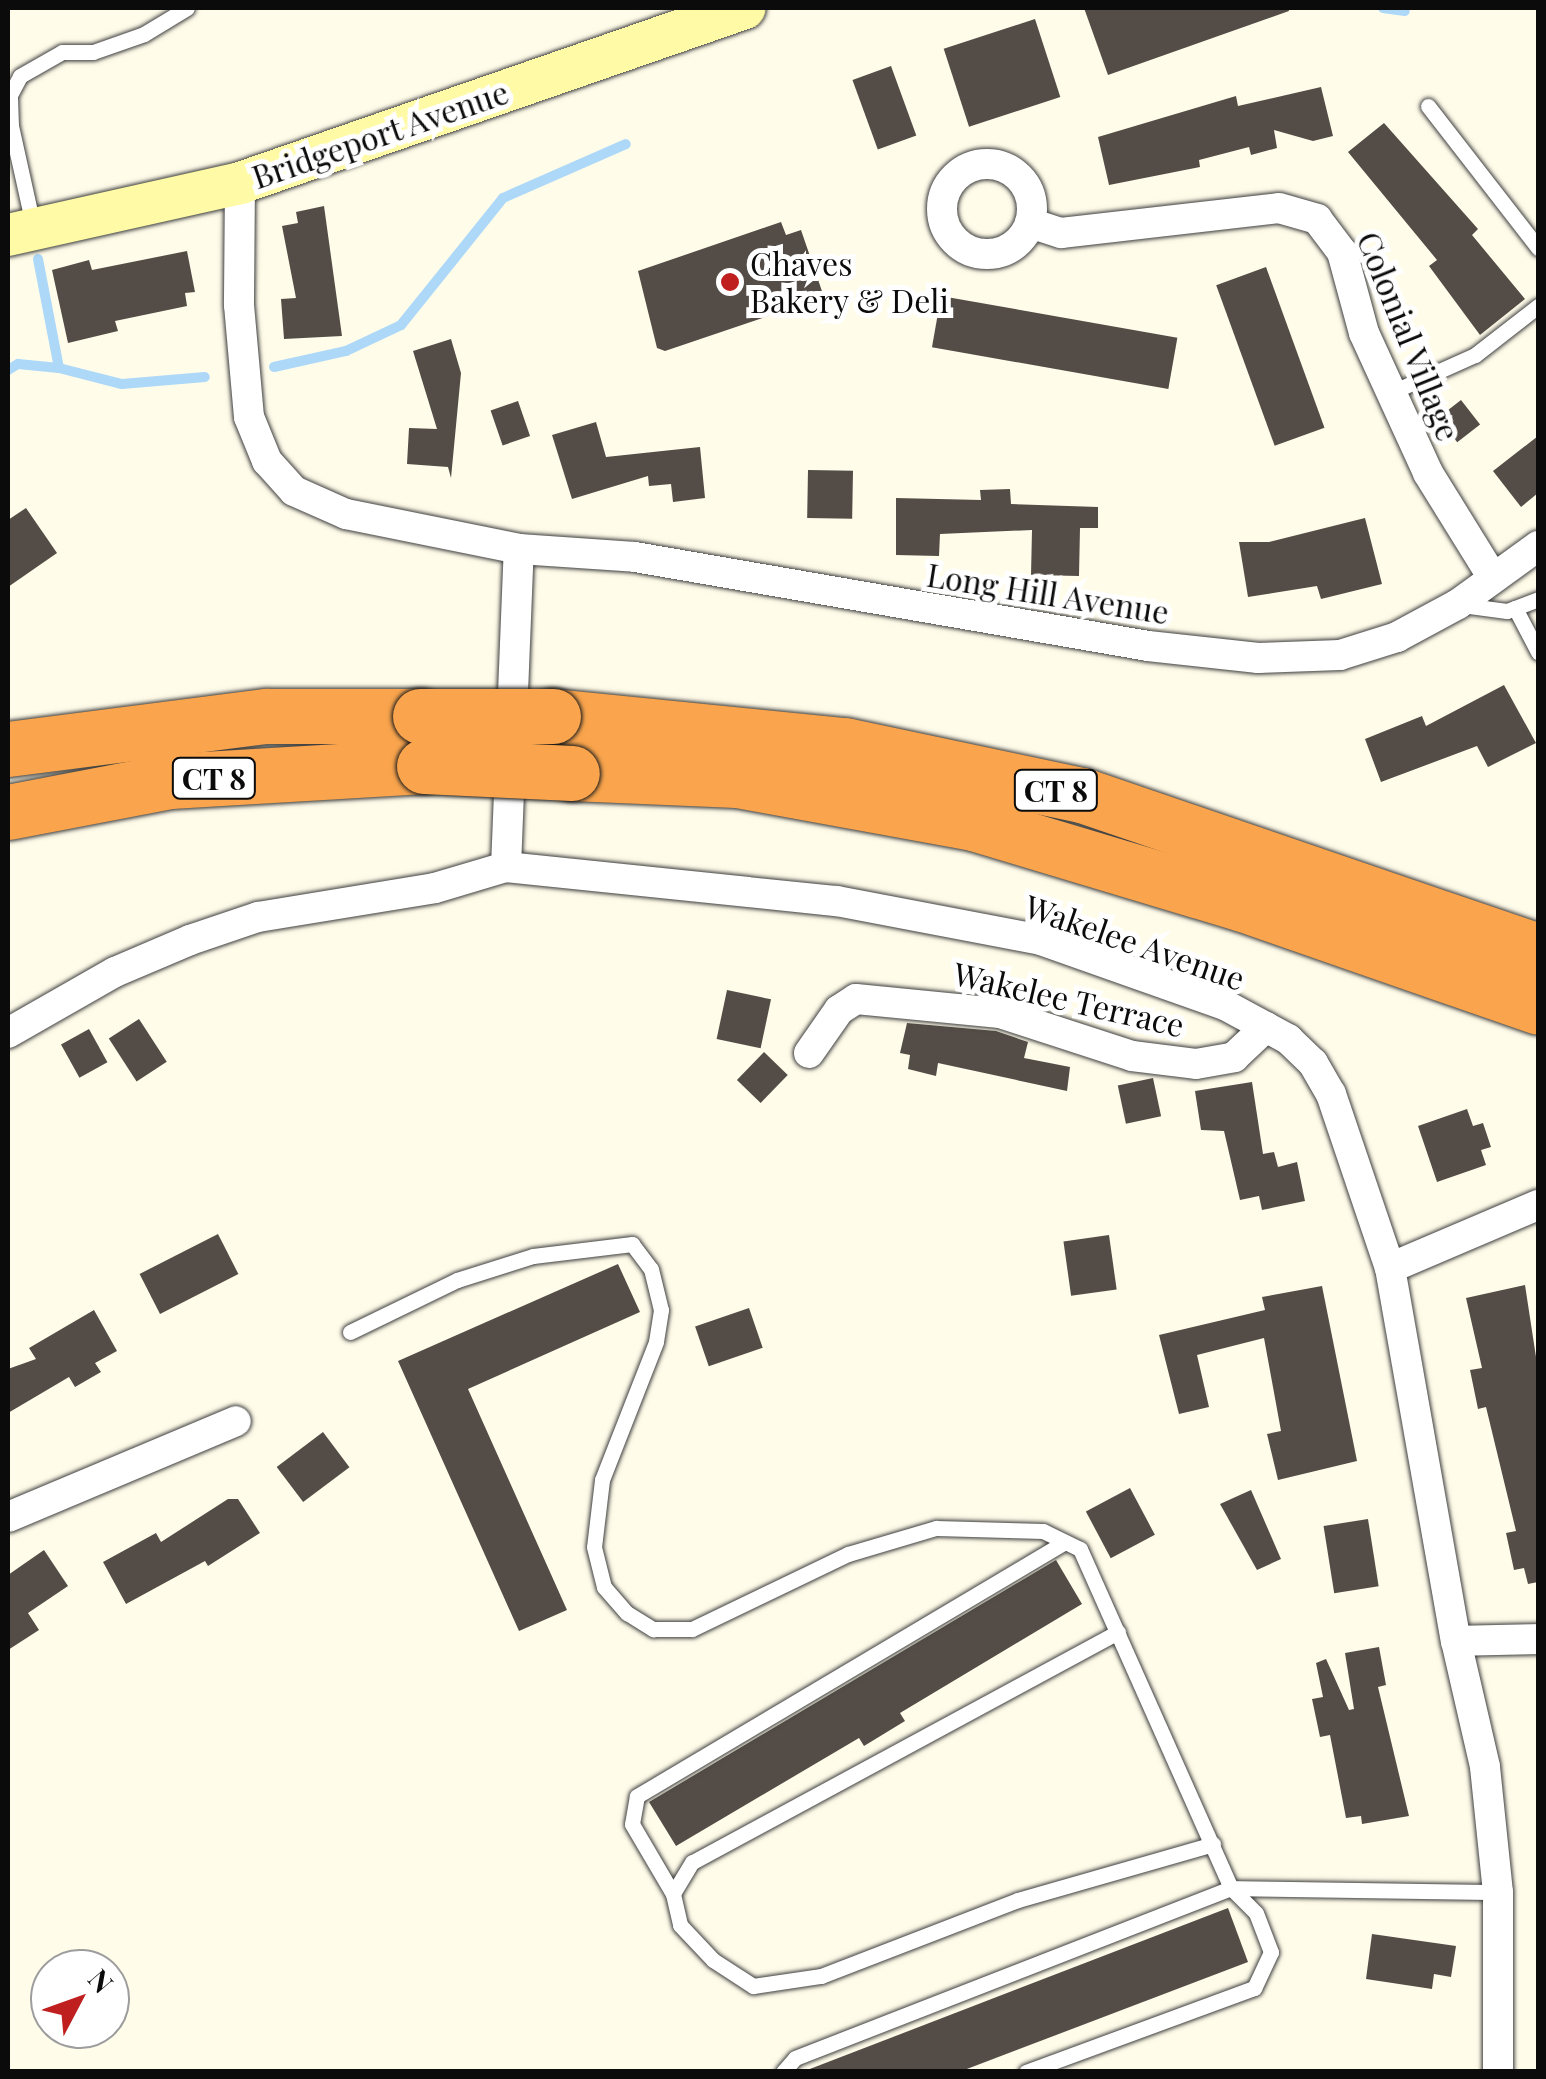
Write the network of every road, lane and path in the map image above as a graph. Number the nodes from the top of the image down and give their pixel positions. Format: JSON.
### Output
{"nodes":[{"id":1,"x":186,"y":8,"type":"edge"},
{"id":2,"x":745,"y":8,"type":"edge"},
{"id":3,"x":1428,"y":106,"type":"dead end"},
{"id":4,"x":240,"y":183,"type":"junction"},
{"id":5,"x":1030,"y":223,"type":"dead end"},
{"id":6,"x":20,"y":232,"type":"edge"},
{"id":7,"x":1538,"y":248,"type":"edge"},
{"id":8,"x":1538,"y":306,"type":"edge"},
{"id":9,"x":1390,"y":393,"type":"junction"},
{"id":10,"x":1538,"y":546,"type":"edge"},
{"id":11,"x":520,"y":549,"type":"junction"},
{"id":12,"x":1494,"y":578,"type":"junction"},
{"id":13,"x":1538,"y":599,"type":"edge"},
{"id":14,"x":1458,"y":604,"type":"junction"},
{"id":15,"x":1515,"y":608,"type":"junction"},
{"id":16,"x":1538,"y":652,"type":"edge"},
{"id":17,"x":422,"y":741,"type":"junction"},
{"id":18,"x":8,"y":749,"type":"edge"},
{"id":19,"x":8,"y":812,"type":"edge"},
{"id":20,"x":506,"y":866,"type":"junction"},
{"id":21,"x":1538,"y":951,"type":"edge"},
{"id":22,"x":1538,"y":1008,"type":"edge"},
{"id":23,"x":1266,"y":1027,"type":"junction"},
{"id":24,"x":8,"y":1033,"type":"edge"},
{"id":25,"x":809,"y":1052,"type":"dead end"},
{"id":26,"x":1538,"y":1206,"type":"edge"},
{"id":27,"x":1390,"y":1268,"type":"junction"},
{"id":28,"x":350,"y":1332,"type":"dead end"},
{"id":29,"x":236,"y":1421,"type":"dead end"},
{"id":30,"x":8,"y":1517,"type":"edge"},
{"id":31,"x":1064,"y":1542,"type":"junction"},
{"id":32,"x":1118,"y":1632,"type":"junction"},
{"id":33,"x":1538,"y":1639,"type":"edge"},
{"id":34,"x":1456,"y":1641,"type":"junction"},
{"id":35,"x":1213,"y":1844,"type":"junction"},
{"id":36,"x":1230,"y":1888,"type":"junction"},
{"id":37,"x":1498,"y":1892,"type":"junction"},
{"id":38,"x":673,"y":1894,"type":"junction"},
{"id":39,"x":783,"y":2072,"type":"edge"},
{"id":40,"x":1026,"y":2072,"type":"edge"},
{"id":41,"x":1498,"y":2072,"type":"edge"}],
"edges":[{"from":1,"to":6,"type":"lane"},
{"from":2,"to":4,"type":"main road","name":"Bridgeport Avenue"},
{"from":3,"to":7,"type":"lane"},
{"from":4,"to":6,"type":"main road","name":"Bridgeport Avenue"},
{"from":4,"to":11,"type":"street","name":"Long Hill Avenue"},
{"from":5,"to":9,"type":"street","name":"Colonial Village"},
{"from":8,"to":9,"type":"lane"},
{"from":9,"to":12,"type":"street","name":"Colonial Village"},
{"from":10,"to":12,"type":"street","name":"Long Hill Avenue"},
{"from":11,"to":14,"type":"street","name":"Long Hill Avenue"},
{"from":11,"to":20,"type":"street"},
{"from":12,"to":14,"type":"street","name":"Long Hill Avenue"},
{"from":13,"to":15,"type":"lane"},
{"from":14,"to":15,"type":"lane"},
{"from":15,"to":16,"type":"lane"},
{"from":17,"to":18,"type":"highway","number":"CT 8"},
{"from":17,"to":19,"type":"highway","number":"CT 8"},
{"from":17,"to":21,"type":"highway","number":"CT 8","bridge":true},
{"from":17,"to":22,"type":"highway","number":"CT 8","bridge":true},
{"from":20,"to":23,"type":"street","name":"Wakelee Avenue"},
{"from":20,"to":24,"type":"street"},
{"from":23,"to":25,"type":"street","name":"Wakelee Terrace"},
{"from":23,"to":27,"type":"street","name":"Wakelee Avenue"},
{"from":26,"to":27,"type":"street"},
{"from":27,"to":34,"type":"street","name":"Wakelee Avenue"},
{"from":28,"to":31,"type":"lane"},
{"from":29,"to":30,"type":"street"},
{"from":31,"to":32,"type":"lane"},
{"from":31,"to":38,"type":"lane"},
{"from":32,"to":35,"type":"lane"},
{"from":32,"to":38,"type":"lane"},
{"from":33,"to":34,"type":"street"},
{"from":34,"to":37,"type":"street","name":"Wakelee Avenue"},
{"from":35,"to":36,"type":"lane"},
{"from":35,"to":38,"type":"lane"},
{"from":36,"to":37,"type":"lane"},
{"from":36,"to":39,"type":"lane"},
{"from":36,"to":40,"type":"lane"},
{"from":37,"to":41,"type":"street","name":"Wakelee Avenue"}]}
